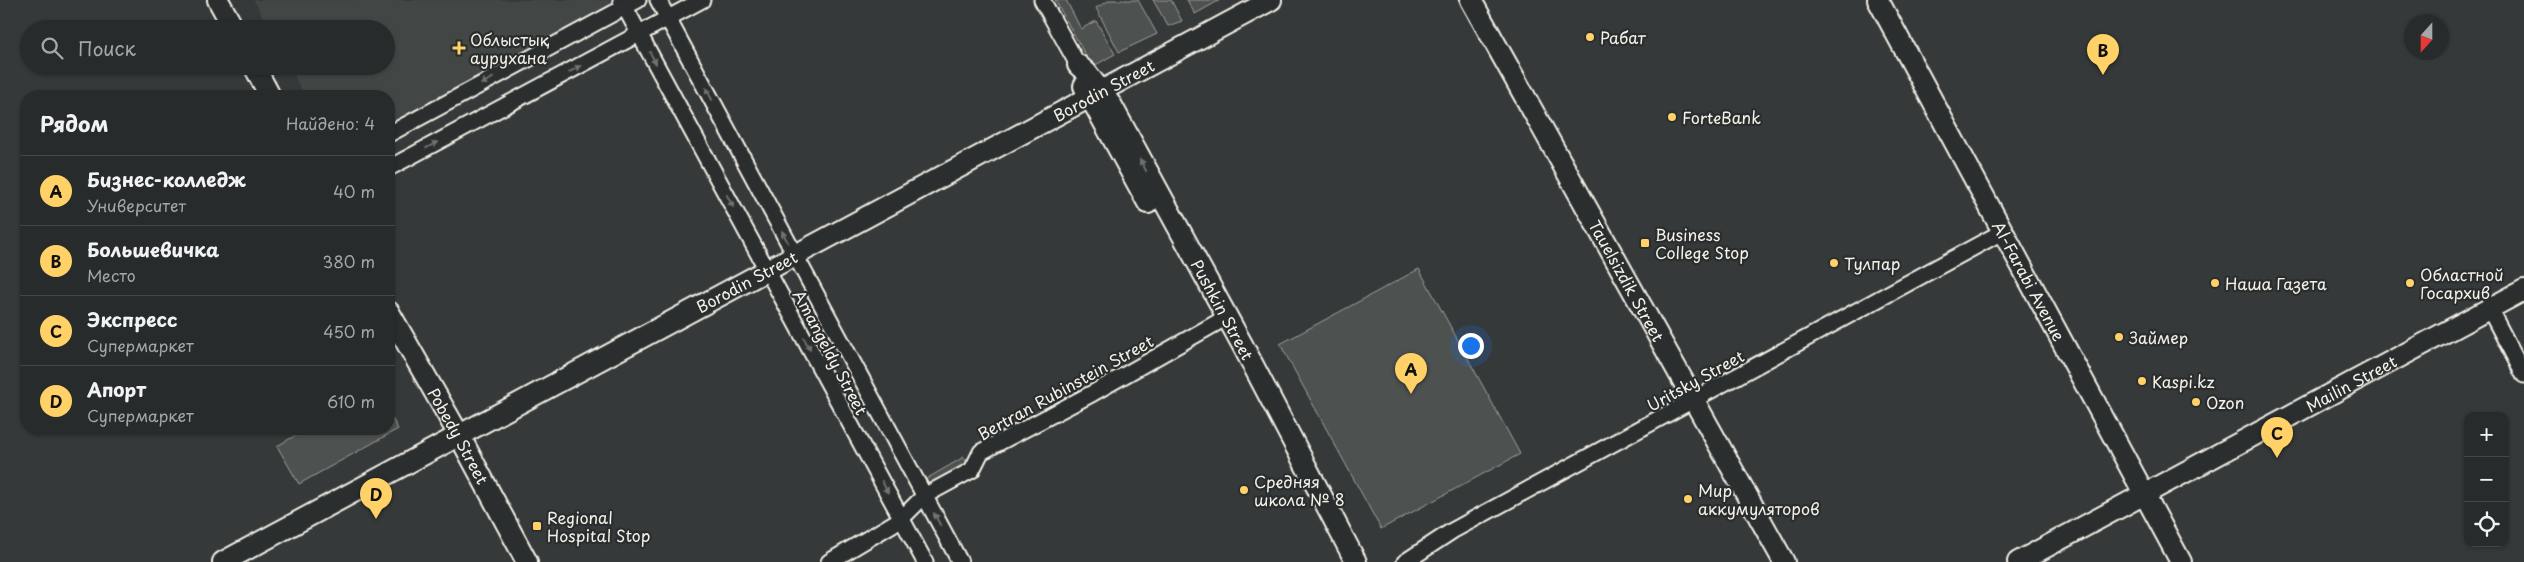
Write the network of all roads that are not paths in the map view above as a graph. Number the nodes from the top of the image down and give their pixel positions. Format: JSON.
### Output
{"nodes":[{"id":1,"x":218,"y":0,"type":"edge"},
{"id":2,"x":658,"y":0,"type":"edge"},
{"id":3,"x":702,"y":0,"type":"edge"},
{"id":4,"x":1042,"y":0,"type":"edge"},
{"id":5,"x":1271,"y":0,"type":"edge"},
{"id":6,"x":1471,"y":0,"type":"edge"},
{"id":7,"x":1878,"y":0,"type":"edge"},
{"id":8,"x":628,"y":2,"type":"edge"},
{"id":9,"x":668,"y":18,"type":"junction"},
{"id":10,"x":229,"y":20,"type":"edge"},
{"id":11,"x":640,"y":34,"type":"junction"},
{"id":12,"x":1078,"y":65,"type":"joint"},
{"id":13,"x":259,"y":75,"type":"edge"},
{"id":14,"x":267,"y":90,"type":"edge"},
{"id":15,"x":1095,"y":94,"type":"junction"},
{"id":16,"x":395,"y":131,"type":"edge"},
{"id":17,"x":395,"y":165,"type":"edge"},
{"id":18,"x":2002,"y":232,"type":"junction"},
{"id":19,"x":795,"y":255,"type":"junction"},
{"id":20,"x":767,"y":270,"type":"junction"},
{"id":21,"x":2524,"y":290,"type":"edge"},
{"id":22,"x":2489,"y":308,"type":"junction"},
{"id":23,"x":1222,"y":320,"type":"junction"},
{"id":24,"x":395,"y":323,"type":"edge"},
{"id":25,"x":2524,"y":375,"type":"edge"},
{"id":26,"x":1695,"y":400,"type":"junction"},
{"id":27,"x":459,"y":435,"type":"junction"},
{"id":28,"x":2144,"y":495,"type":"junction"},
{"id":29,"x":924,"y":496,"type":"junction"},
{"id":30,"x":901,"y":518,"type":"junction"},
{"id":31,"x":223,"y":562,"type":"edge"},
{"id":32,"x":527,"y":562,"type":"edge"},
{"id":33,"x":829,"y":562,"type":"edge"},
{"id":34,"x":925,"y":562,"type":"edge"},
{"id":35,"x":960,"y":562,"type":"edge"},
{"id":36,"x":1341,"y":562,"type":"edge"},
{"id":37,"x":1356,"y":562,"type":"edge"},
{"id":38,"x":1406,"y":562,"type":"edge"},
{"id":39,"x":1784,"y":562,"type":"edge"},
{"id":40,"x":2018,"y":562,"type":"edge"},
{"id":41,"x":2181,"y":562,"type":"edge"}],
"edges":[{"from":1,"to":10,"type":"street"},
{"from":2,"to":9,"type":"street","name":"Amangeldy Street"},
{"from":3,"to":9,"type":"street"},
{"from":4,"to":12,"type":"street","name":"Pushkin Street"},
{"from":5,"to":15,"type":"street","name":"Borodin Street"},
{"from":6,"to":26,"type":"street","name":"Tauelsіzdіk Street"},
{"from":7,"to":18,"type":"street","name":"Al-Farabi Avenue"},
{"from":8,"to":11,"type":"street","name":"Amangeldy Street"},
{"from":8,"to":16,"type":"street","one_way":true},
{"from":9,"to":11,"type":"street"},
{"from":19,"to":9,"type":"street","name":"Amangeldy Street","one_way":true},
{"from":17,"to":11,"type":"street","one_way":true},
{"from":11,"to":20,"type":"street","name":"Amangeldy Street","one_way":true},
{"from":12,"to":15,"type":"street","name":"Pushkin Street"},
{"from":13,"to":14,"type":"street"},
{"from":15,"to":19,"type":"street","name":"Borodin Street"},
{"from":15,"to":23,"type":"street","name":"Pushkin Street"},
{"from":18,"to":26,"type":"street","name":"Uritsky Street"},
{"from":18,"to":28,"type":"street","name":"Al-Farabi Avenue"},
{"from":19,"to":20,"type":"street","name":"Borodin Street"},
{"from":19,"to":29,"type":"street","name":"Amangeldy Street"},
{"from":20,"to":27,"type":"street","name":"Borodin Street"},
{"from":20,"to":30,"type":"street","name":"Amangeldy Street","one_way":true},
{"from":21,"to":22,"type":"street","name":"Mailin Street"},
{"from":22,"to":25,"type":"street"},
{"from":22,"to":28,"type":"street","name":"Mailin Street"},
{"from":23,"to":29,"type":"street","name":"Bertran Rubinstein Street"},
{"from":23,"to":36,"type":"street","name":"Pushkin Street"},
{"from":23,"to":37,"type":"street","name":"Pushkin Street"},
{"from":24,"to":27,"type":"street","name":"Pobedy Street"},
{"from":26,"to":38,"type":"street","name":"Uritsky Street"},
{"from":26,"to":39,"type":"street","name":"Tauelsіzdіk Street"},
{"from":27,"to":31,"type":"street","name":"Borodin Street"},
{"from":27,"to":32,"type":"street","name":"Pobedy Street"},
{"from":28,"to":40,"type":"street","name":"Mailin Street"},
{"from":28,"to":41,"type":"street","name":"Al-Farabi Avenue"},
{"from":29,"to":30,"type":"street","name":"Bertran Rubinstein Street"},
{"from":35,"to":29,"type":"street","name":"Amangeldy Street","one_way":true},
{"from":30,"to":33,"type":"street","name":"Bertran Rubinstein Street"},
{"from":30,"to":34,"type":"street","name":"Amangeldy Street"}]}
